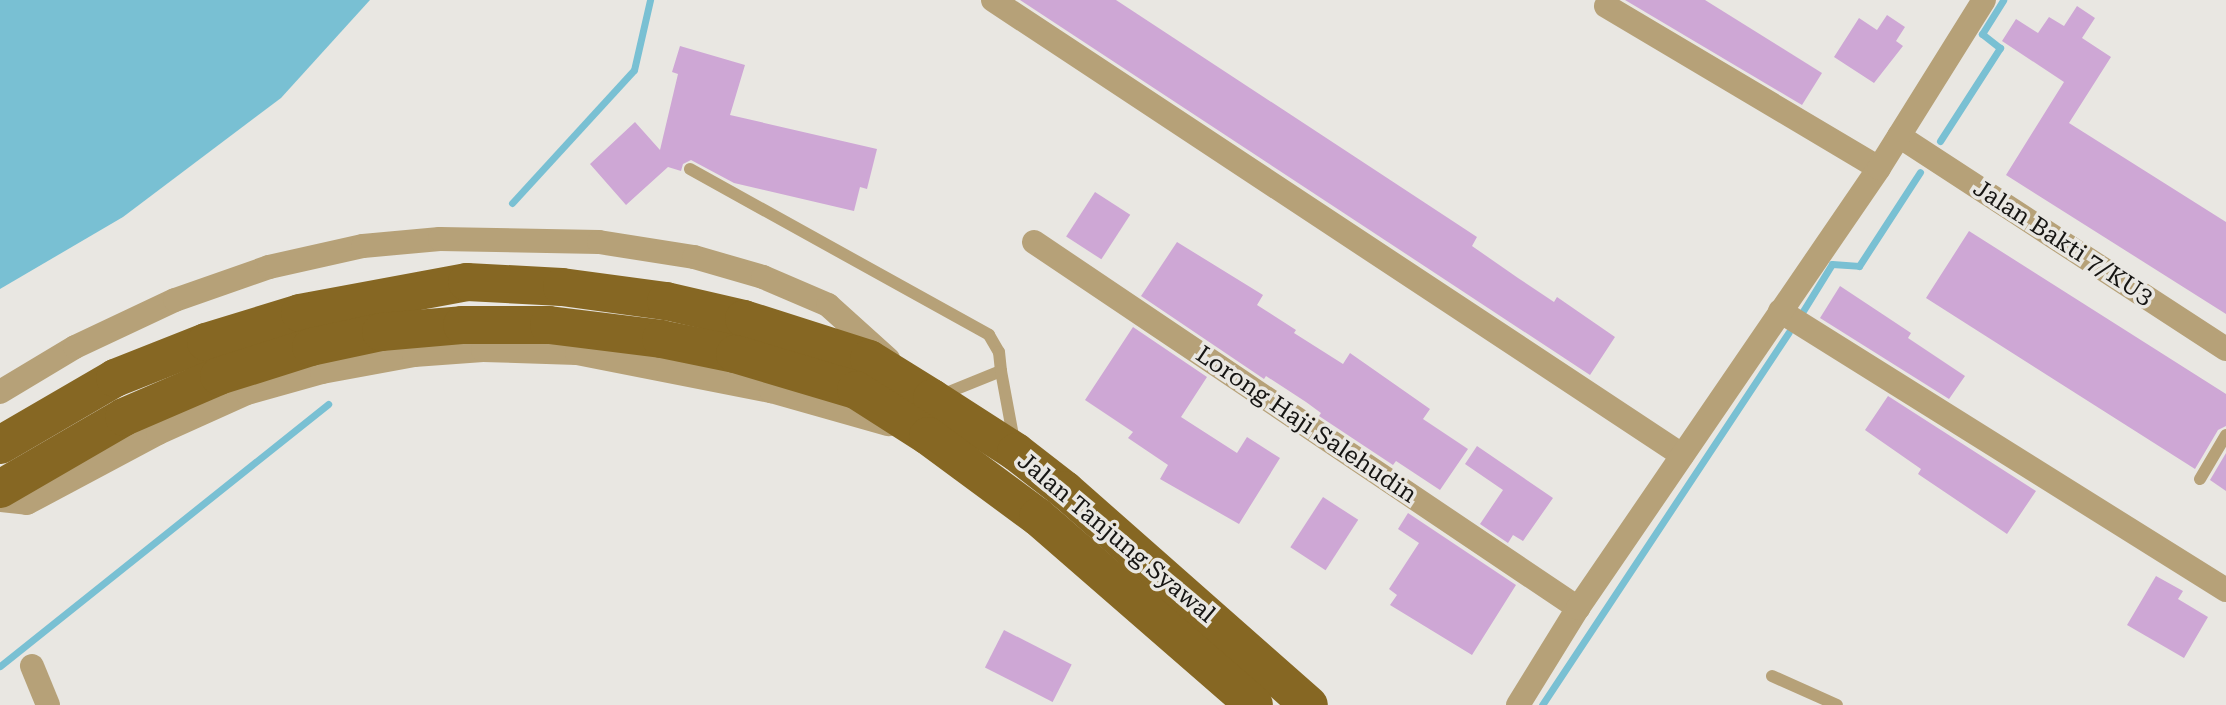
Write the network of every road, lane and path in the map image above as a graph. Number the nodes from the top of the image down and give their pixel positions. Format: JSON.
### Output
{"nodes":[{"id":1,"x":993,"y":0,"type":"edge"},
{"id":2,"x":1984,"y":0,"type":"edge"},
{"id":3,"x":1606,"y":6,"type":"dead end"},
{"id":4,"x":1899,"y":136,"type":"junction"},
{"id":5,"x":1879,"y":168,"type":"junction"},
{"id":6,"x":690,"y":169,"type":"dead end"},
{"id":7,"x":1034,"y":242,"type":"dead end"},
{"id":8,"x":1780,"y":311,"type":"junction"},
{"id":9,"x":2226,"y":349,"type":"edge"},
{"id":10,"x":787,"y":351,"type":"junction"},
{"id":11,"x":1001,"y":371,"type":"junction"},
{"id":12,"x":0,"y":392,"type":"edge"},
{"id":13,"x":932,"y":398,"type":"junction"},
{"id":14,"x":2226,"y":435,"type":"edge"},
{"id":15,"x":928,"y":436,"type":"junction"},
{"id":16,"x":0,"y":445,"type":"edge"},
{"id":17,"x":1016,"y":452,"type":"junction"},
{"id":18,"x":1682,"y":455,"type":"junction"},
{"id":19,"x":2200,"y":479,"type":"dead end"},
{"id":20,"x":0,"y":489,"type":"edge"},
{"id":21,"x":0,"y":500,"type":"edge"},
{"id":22,"x":2226,"y":590,"type":"edge"},
{"id":23,"x":1578,"y":608,"type":"junction"},
{"id":24,"x":32,"y":666,"type":"dead end"},
{"id":25,"x":1772,"y":676,"type":"dead end"},
{"id":26,"x":48,"y":705,"type":"edge"},
{"id":27,"x":1254,"y":705,"type":"edge"},
{"id":28,"x":1309,"y":705,"type":"edge"},
{"id":29,"x":1518,"y":705,"type":"edge"},
{"id":30,"x":1837,"y":705,"type":"edge"}],
"edges":[{"from":1,"to":18,"type":"street"},
{"from":2,"to":4,"type":"street"},
{"from":3,"to":5,"type":"street"},
{"from":4,"to":5,"type":"street"},
{"from":4,"to":9,"type":"street","name":"Jalan Bakti 7/KU3"},
{"from":5,"to":8,"type":"street"},
{"from":6,"to":11,"type":"lane"},
{"from":7,"to":23,"type":"street","name":"Lorong Haji Salehudin"},
{"from":8,"to":18,"type":"street"},
{"from":8,"to":22,"type":"street"},
{"from":10,"to":13,"type":"main road","name":"Jalan Tanjung Syawal"},
{"from":10,"to":15,"type":"main road","name":"Jalan Tanjung Syawal"},
{"from":10,"to":16,"type":"main road","name":"Jalan Tanjung Syawal"},
{"from":10,"to":20,"type":"main road","name":"Jalan Tanjung Syawal"},
{"from":11,"to":13,"type":"lane"},
{"from":11,"to":17,"type":"lane"},
{"from":12,"to":13,"type":"street"},
{"from":13,"to":17,"type":"main road","name":"Jalan Tanjung Syawal"},
{"from":14,"to":19,"type":"lane"},
{"from":15,"to":21,"type":"street"},
{"from":15,"to":27,"type":"main road","name":"Jalan Tanjung Syawal"},
{"from":17,"to":28,"type":"main road","name":"Jalan Tanjung Syawal"},
{"from":18,"to":23,"type":"street"},
{"from":23,"to":29,"type":"street"},
{"from":24,"to":26,"type":"street"},
{"from":25,"to":30,"type":"lane"}]}
